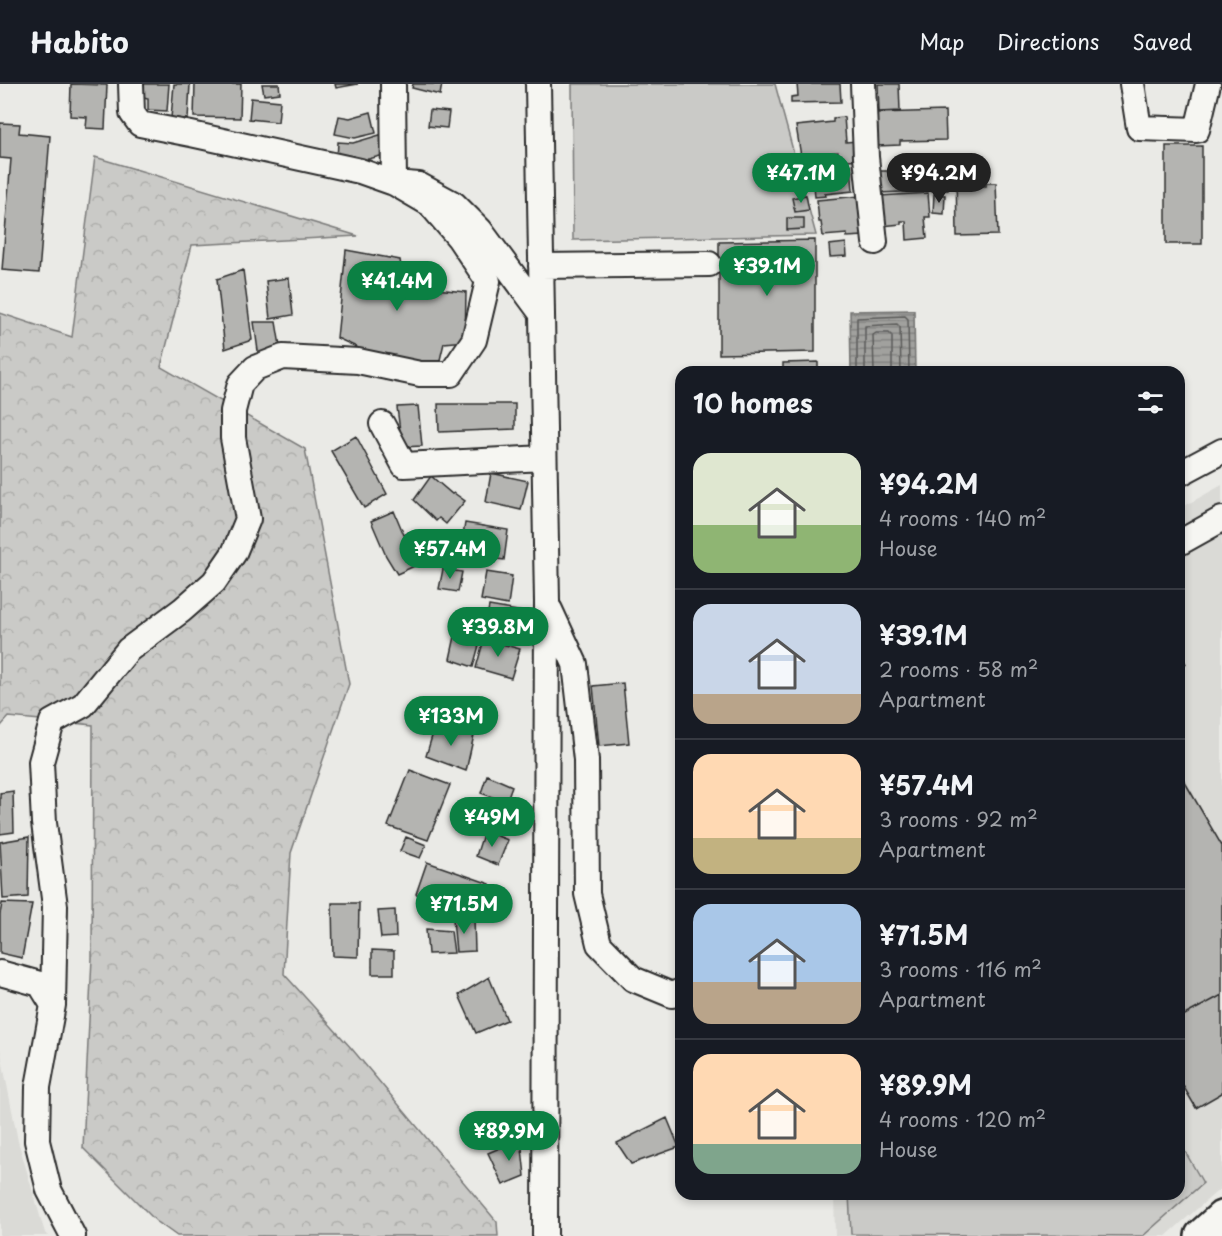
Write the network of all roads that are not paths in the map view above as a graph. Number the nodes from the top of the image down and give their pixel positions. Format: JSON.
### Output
{"nodes":[{"id":1,"x":131,"y":84,"type":"edge"},
{"id":2,"x":393,"y":84,"type":"edge"},
{"id":3,"x":538,"y":84,"type":"edge"},
{"id":4,"x":863,"y":84,"type":"edge"},
{"id":5,"x":1132,"y":84,"type":"edge"},
{"id":6,"x":1208,"y":84,"type":"edge"},
{"id":7,"x":394,"y":183,"type":"junction"},
{"id":8,"x":875,"y":242,"type":"dead end"},
{"id":9,"x":709,"y":264,"type":"dead end"},
{"id":10,"x":541,"y":266,"type":"junction"},
{"id":11,"x":542,"y":314,"type":"junction"},
{"id":12,"x":382,"y":424,"type":"dead end"},
{"id":13,"x":1222,"y":451,"type":"edge"},
{"id":14,"x":544,"y":458,"type":"junction"},
{"id":15,"x":1185,"y":471,"type":"edge"},
{"id":16,"x":1222,"y":519,"type":"edge"},
{"id":17,"x":1185,"y":540,"type":"edge"},
{"id":18,"x":547,"y":602,"type":"junction"},
{"id":19,"x":0,"y":973,"type":"edge"},
{"id":20,"x":675,"y":994,"type":"edge"},
{"id":21,"x":53,"y":1005,"type":"junction"},
{"id":22,"x":1222,"y":1218,"type":"edge"},
{"id":23,"x":73,"y":1236,"type":"edge"},
{"id":24,"x":544,"y":1236,"type":"edge"},
{"id":25,"x":1202,"y":1236,"type":"edge"}],
"edges":[{"from":1,"to":7,"type":"street"},
{"from":2,"to":7,"type":"street"},
{"from":3,"to":10,"type":"street"},
{"from":4,"to":8,"type":"street"},
{"from":5,"to":6,"type":"street"},
{"from":7,"to":11,"type":"street"},
{"from":7,"to":21,"type":"street"},
{"from":9,"to":10,"type":"street"},
{"from":10,"to":11,"type":"street"},
{"from":11,"to":14,"type":"street"},
{"from":12,"to":14,"type":"street"},
{"from":13,"to":15,"type":"street"},
{"from":14,"to":18,"type":"street"},
{"from":16,"to":17,"type":"street"},
{"from":18,"to":20,"type":"street"},
{"from":18,"to":24,"type":"street"},
{"from":19,"to":21,"type":"street"},
{"from":21,"to":23,"type":"street"},
{"from":22,"to":25,"type":"highway"}]}
